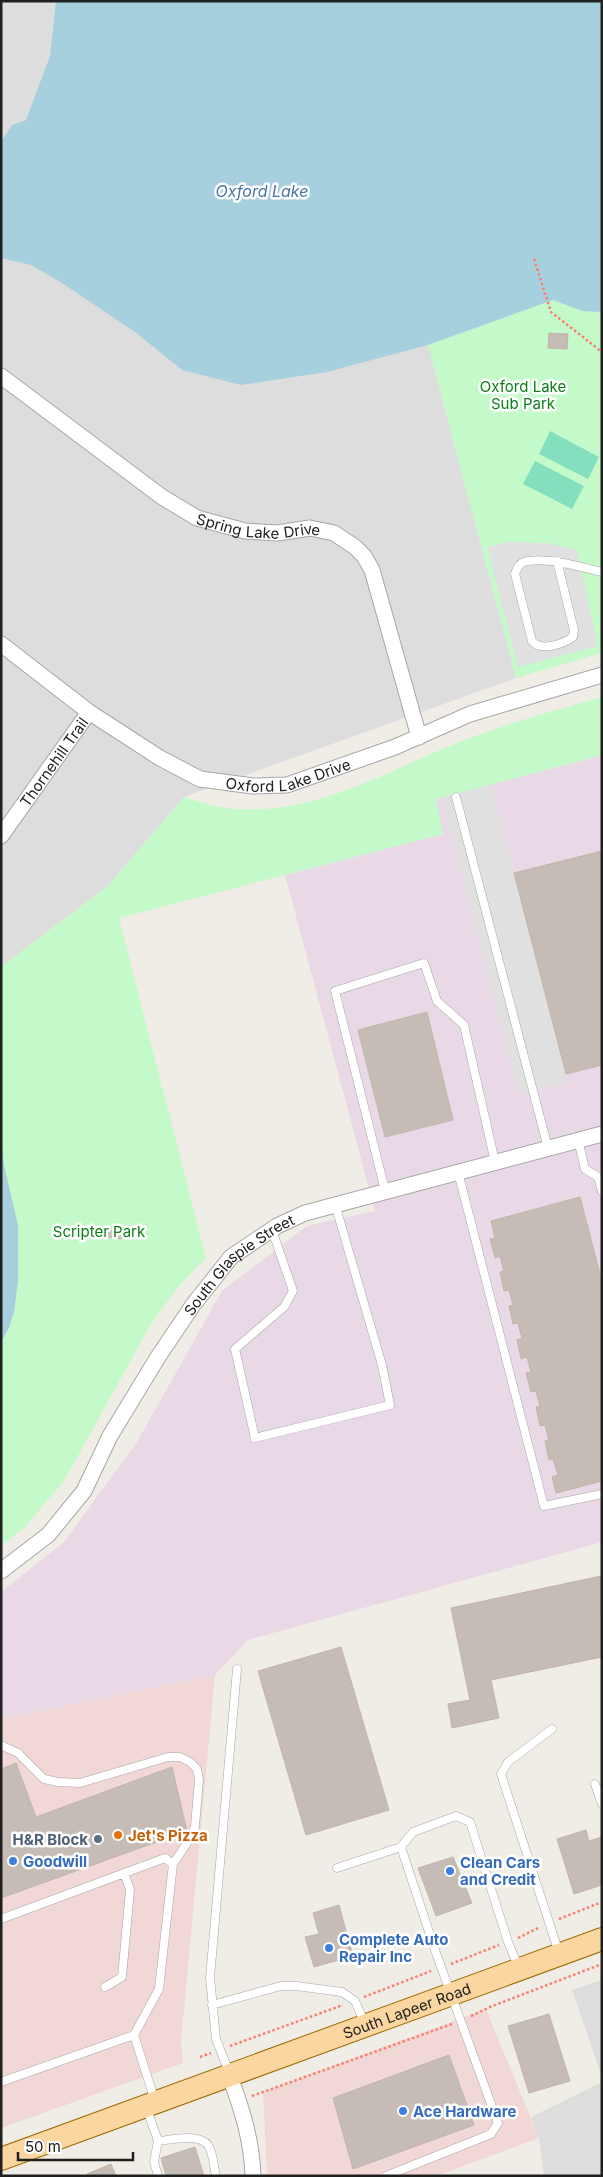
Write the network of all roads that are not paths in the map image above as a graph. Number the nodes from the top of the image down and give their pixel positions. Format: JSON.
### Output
{"nodes":[{"id":1,"x":1,"y":376,"type":"edge"},
{"id":2,"x":556,"y":561,"type":"junction"},
{"id":3,"x":602,"y":572,"type":"edge"},
{"id":4,"x":1,"y":644,"type":"edge"},
{"id":5,"x":602,"y":674,"type":"edge"},
{"id":6,"x":89,"y":712,"type":"junction"},
{"id":7,"x":418,"y":737,"type":"junction"},
{"id":8,"x":456,"y":797,"type":"dead end"},
{"id":9,"x":1,"y":836,"type":"edge"},
{"id":10,"x":602,"y":1134,"type":"edge"},
{"id":11,"x":578,"y":1140,"type":"junction"},
{"id":12,"x":548,"y":1148,"type":"junction"},
{"id":13,"x":495,"y":1162,"type":"junction"},
{"id":14,"x":458,"y":1172,"type":"junction"},
{"id":15,"x":385,"y":1190,"type":"junction"},
{"id":16,"x":602,"y":1191,"type":"edge"},
{"id":17,"x":335,"y":1204,"type":"junction"},
{"id":18,"x":272,"y":1230,"type":"junction"},
{"id":19,"x":602,"y":1494,"type":"edge"},
{"id":20,"x":1,"y":1571,"type":"edge"},
{"id":21,"x":238,"y":1669,"type":"dead end"},
{"id":22,"x":552,"y":1729,"type":"dead end"},
{"id":23,"x":1,"y":1745,"type":"edge"},
{"id":24,"x":594,"y":1784,"type":"dead end"},
{"id":25,"x":602,"y":1804,"type":"edge"},
{"id":26,"x":401,"y":1847,"type":"junction"},
{"id":27,"x":174,"y":1864,"type":"junction"},
{"id":28,"x":337,"y":1868,"type":"dead end"},
{"id":29,"x":124,"y":1873,"type":"junction"},
{"id":30,"x":1,"y":1919,"type":"edge"},
{"id":31,"x":602,"y":1939,"type":"edge"},
{"id":32,"x":560,"y":1955,"type":"junction"},
{"id":33,"x":520,"y":1970,"type":"junction"},
{"id":34,"x":105,"y":1988,"type":"dead end"},
{"id":35,"x":452,"y":1994,"type":"junction"},
{"id":36,"x":212,"y":2005,"type":"junction"},
{"id":37,"x":366,"y":2026,"type":"junction"},
{"id":38,"x":134,"y":2035,"type":"junction"},
{"id":39,"x":222,"y":2080,"type":"junction"},
{"id":40,"x":1,"y":2082,"type":"edge"},
{"id":41,"x":151,"y":2105,"type":"junction"},
{"id":42,"x":158,"y":2141,"type":"junction"},
{"id":43,"x":1,"y":2160,"type":"edge"},
{"id":44,"x":158,"y":2176,"type":"edge"},
{"id":45,"x":216,"y":2176,"type":"edge"},
{"id":46,"x":253,"y":2176,"type":"edge"},
{"id":47,"x":386,"y":2176,"type":"edge"}],
"edges":[{"from":1,"to":7,"type":"street","name":"Spring Lake Drive"},
{"from":2,"to":2,"type":"lane"},
{"from":2,"to":3,"type":"lane"},
{"from":4,"to":6,"type":"street","name":"Oxford Lake Drive"},
{"from":5,"to":7,"type":"street","name":"Oxford Lake Drive"},
{"from":6,"to":7,"type":"street","name":"Oxford Lake Drive"},
{"from":6,"to":9,"type":"street","name":"Thornehill Trail"},
{"from":8,"to":12,"type":"lane"},
{"from":10,"to":11,"type":"street","name":"South Glaspie Street"},
{"from":11,"to":12,"type":"street","name":"South Glaspie Street"},
{"from":11,"to":16,"type":"lane"},
{"from":12,"to":13,"type":"street","name":"South Glaspie Street"},
{"from":13,"to":14,"type":"street","name":"South Glaspie Street"},
{"from":13,"to":15,"type":"lane"},
{"from":14,"to":15,"type":"street","name":"South Glaspie Street"},
{"from":14,"to":19,"type":"lane"},
{"from":15,"to":17,"type":"street","name":"South Glaspie Street"},
{"from":17,"to":18,"type":"street","name":"South Glaspie Street"},
{"from":17,"to":18,"type":"lane"},
{"from":18,"to":20,"type":"street","name":"South Glaspie Street"},
{"from":21,"to":36,"type":"lane"},
{"from":22,"to":32,"type":"lane"},
{"from":23,"to":27,"type":"lane"},
{"from":24,"to":25,"type":"lane"},
{"from":26,"to":28,"type":"lane"},
{"from":26,"to":33,"type":"lane"},
{"from":26,"to":35,"type":"lane"},
{"from":27,"to":29,"type":"lane"},
{"from":27,"to":38,"type":"lane"},
{"from":29,"to":30,"type":"lane"},
{"from":29,"to":34,"type":"lane"},
{"from":31,"to":32,"type":"main road","name":"South Lapeer Road"},
{"from":32,"to":33,"type":"main road","name":"South Lapeer Road"},
{"from":33,"to":35,"type":"main road","name":"South Lapeer Road"},
{"from":35,"to":37,"type":"main road","name":"South Lapeer Road"},
{"from":35,"to":47,"type":"lane"},
{"from":36,"to":37,"type":"lane"},
{"from":36,"to":39,"type":"lane"},
{"from":37,"to":39,"type":"main road","name":"South Lapeer Road"},
{"from":38,"to":40,"type":"lane"},
{"from":38,"to":41,"type":"lane"},
{"from":39,"to":41,"type":"main road","name":"South Lapeer Road"},
{"from":39,"to":46,"type":"street"},
{"from":41,"to":42,"type":"lane"},
{"from":41,"to":43,"type":"main road","name":"South Lapeer Road"},
{"from":42,"to":44,"type":"lane"},
{"from":42,"to":45,"type":"lane"}]}
